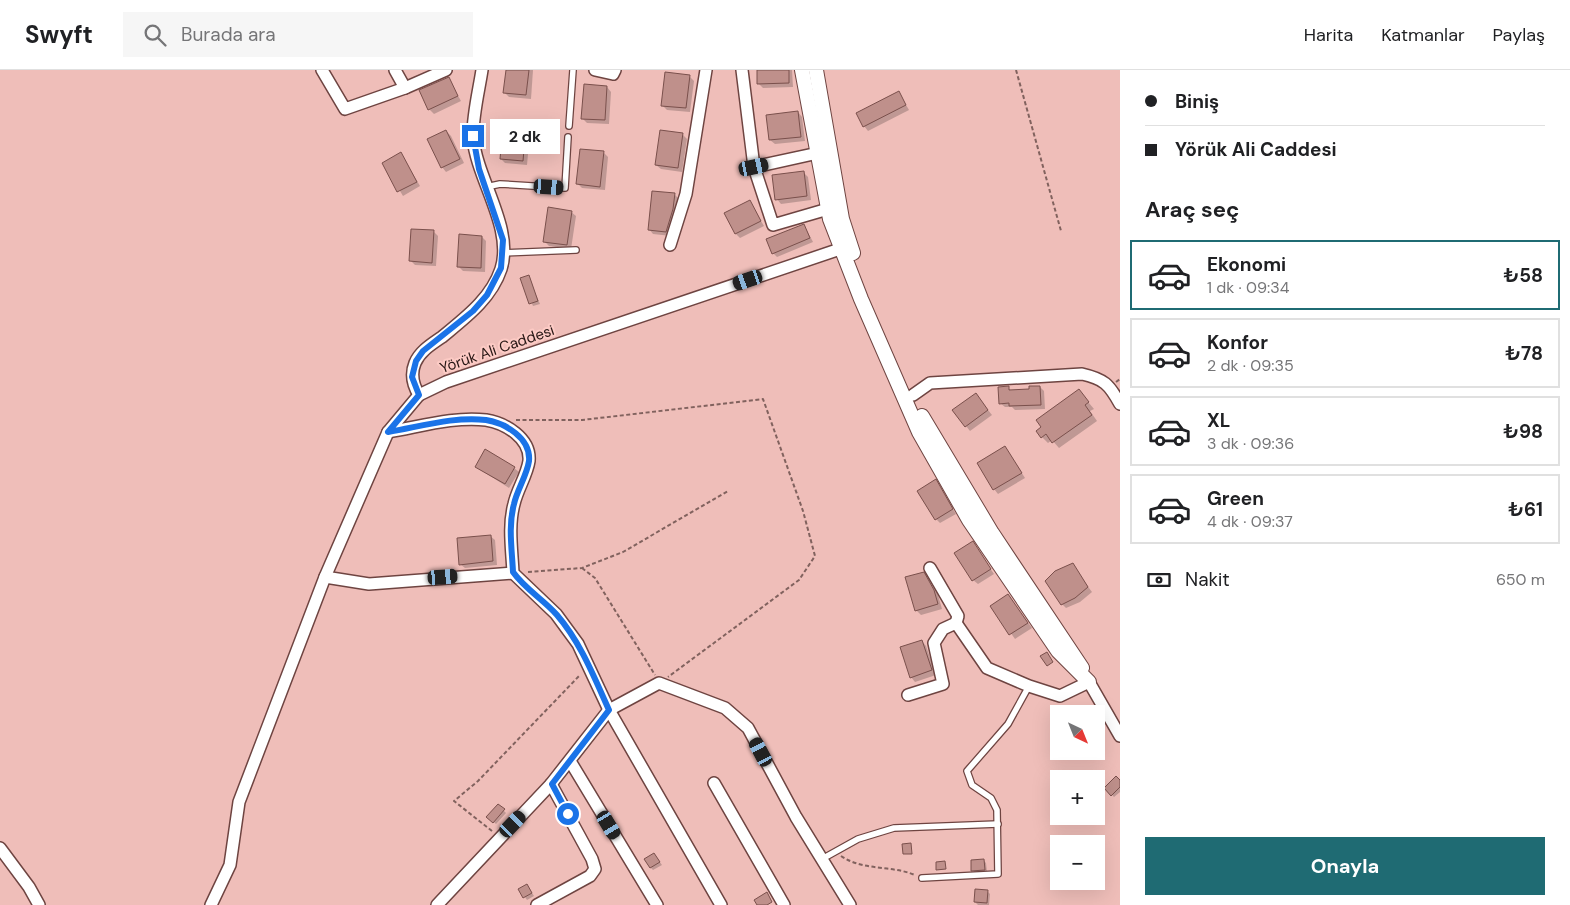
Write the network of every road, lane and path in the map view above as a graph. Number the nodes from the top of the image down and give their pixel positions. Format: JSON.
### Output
{"nodes":[{"id":1,"x":322,"y":70,"type":"edge"},
{"id":2,"x":396,"y":70,"type":"edge"},
{"id":3,"x":446,"y":70,"type":"edge"},
{"id":4,"x":482,"y":70,"type":"edge"},
{"id":5,"x":573,"y":70,"type":"edge"},
{"id":6,"x":594,"y":70,"type":"edge"},
{"id":7,"x":615,"y":70,"type":"edge"},
{"id":8,"x":706,"y":70,"type":"edge"},
{"id":9,"x":742,"y":70,"type":"edge"},
{"id":10,"x":802,"y":70,"type":"edge"},
{"id":11,"x":816,"y":70,"type":"edge"},
{"id":12,"x":1016,"y":70,"type":"edge"},
{"id":13,"x":404,"y":88,"type":"junction"},
{"id":14,"x":569,"y":126,"type":"dead end"},
{"id":15,"x":568,"y":137,"type":"dead end"},
{"id":16,"x":818,"y":153,"type":"junction"},
{"id":17,"x":754,"y":167,"type":"junction"},
{"id":18,"x":486,"y":187,"type":"junction"},
{"id":19,"x":828,"y":209,"type":"junction"},
{"id":20,"x":1061,"y":231,"type":"dead end"},
{"id":21,"x":670,"y":245,"type":"dead end"},
{"id":22,"x":846,"y":247,"type":"junction"},
{"id":23,"x":576,"y":250,"type":"dead end"},
{"id":24,"x":504,"y":253,"type":"junction"},
{"id":25,"x":419,"y":395,"type":"junction"},
{"id":26,"x":912,"y":395,"type":"junction"},
{"id":27,"x":1120,"y":404,"type":"edge"},
{"id":28,"x":515,"y":420,"type":"dead end"},
{"id":29,"x":388,"y":432,"type":"junction"},
{"id":30,"x":728,"y":491,"type":"dead end"},
{"id":31,"x":582,"y":568,"type":"junction"},
{"id":32,"x":930,"y":568,"type":"dead end"},
{"id":33,"x":513,"y":572,"type":"junction"},
{"id":34,"x":325,"y":577,"type":"junction"},
{"id":35,"x":956,"y":623,"type":"junction"},
{"id":36,"x":589,"y":666,"type":"junction"},
{"id":37,"x":1089,"y":682,"type":"junction"},
{"id":38,"x":659,"y":683,"type":"junction"},
{"id":39,"x":1029,"y":686,"type":"junction"},
{"id":40,"x":908,"y":695,"type":"dead end"},
{"id":41,"x":609,"y":710,"type":"junction"},
{"id":42,"x":1119,"y":732,"type":"edge"},
{"id":43,"x":570,"y":761,"type":"junction"},
{"id":44,"x":714,"y":783,"type":"dead end"},
{"id":45,"x":552,"y":784,"type":"junction"},
{"id":46,"x":998,"y":824,"type":"junction"},
{"id":47,"x":500,"y":837,"type":"junction"},
{"id":48,"x":0,"y":848,"type":"edge"},
{"id":49,"x":835,"y":852,"type":"junction"},
{"id":50,"x":822,"y":859,"type":"junction"},
{"id":51,"x":922,"y":878,"type":"joint"},
{"id":52,"x":39,"y":905,"type":"edge"},
{"id":53,"x":211,"y":905,"type":"edge"},
{"id":54,"x":437,"y":905,"type":"edge"},
{"id":55,"x":537,"y":905,"type":"edge"},
{"id":56,"x":658,"y":905,"type":"edge"},
{"id":57,"x":721,"y":905,"type":"edge"},
{"id":58,"x":784,"y":905,"type":"edge"},
{"id":59,"x":850,"y":905,"type":"edge"}],
"edges":[{"from":1,"to":13,"type":"street"},
{"from":2,"to":13,"type":"street"},
{"from":3,"to":13,"type":"street"},
{"from":4,"to":18,"type":"street","name":"Yörük Ali Caddesi"},
{"from":5,"to":14,"type":"lane"},
{"from":6,"to":7,"type":"street"},
{"from":8,"to":21,"type":"street"},
{"from":9,"to":17,"type":"street"},
{"from":10,"to":16,"type":"street"},
{"from":11,"to":22,"type":"street"},
{"from":12,"to":20,"type":"path"},
{"from":15,"to":18,"type":"lane"},
{"from":16,"to":17,"type":"street"},
{"from":16,"to":19,"type":"street"},
{"from":17,"to":19,"type":"street"},
{"from":18,"to":24,"type":"street","name":"Yörük Ali Caddesi"},
{"from":19,"to":22,"type":"street"},
{"from":22,"to":25,"type":"street","name":"Yörük Ali Caddesi"},
{"from":22,"to":26,"type":"street"},
{"from":22,"to":37,"type":"street"},
{"from":23,"to":24,"type":"lane"},
{"from":24,"to":25,"type":"street","name":"Yörük Ali Caddesi"},
{"from":25,"to":29,"type":"street"},
{"from":26,"to":27,"type":"street"},
{"from":26,"to":37,"type":"street"},
{"from":28,"to":38,"type":"path"},
{"from":29,"to":33,"type":"street"},
{"from":29,"to":34,"type":"street"},
{"from":30,"to":31,"type":"path"},
{"from":31,"to":33,"type":"path"},
{"from":31,"to":38,"type":"path"},
{"from":32,"to":35,"type":"street"},
{"from":33,"to":34,"type":"street"},
{"from":33,"to":36,"type":"street"},
{"from":34,"to":53,"type":"street"},
{"from":35,"to":39,"type":"street"},
{"from":35,"to":40,"type":"street"},
{"from":36,"to":41,"type":"street"},
{"from":36,"to":47,"type":"path"},
{"from":37,"to":39,"type":"street"},
{"from":37,"to":42,"type":"street"},
{"from":38,"to":41,"type":"street"},
{"from":38,"to":50,"type":"street"},
{"from":39,"to":46,"type":"lane"},
{"from":41,"to":43,"type":"street"},
{"from":41,"to":57,"type":"street"},
{"from":43,"to":45,"type":"street"},
{"from":43,"to":56,"type":"street"},
{"from":44,"to":58,"type":"street"},
{"from":45,"to":47,"type":"street"},
{"from":45,"to":55,"type":"street"},
{"from":46,"to":49,"type":"lane"},
{"from":46,"to":51,"type":"lane"},
{"from":47,"to":54,"type":"street"},
{"from":48,"to":52,"type":"street"},
{"from":49,"to":50,"type":"lane"},
{"from":49,"to":51,"type":"path"},
{"from":50,"to":59,"type":"street"}]}
